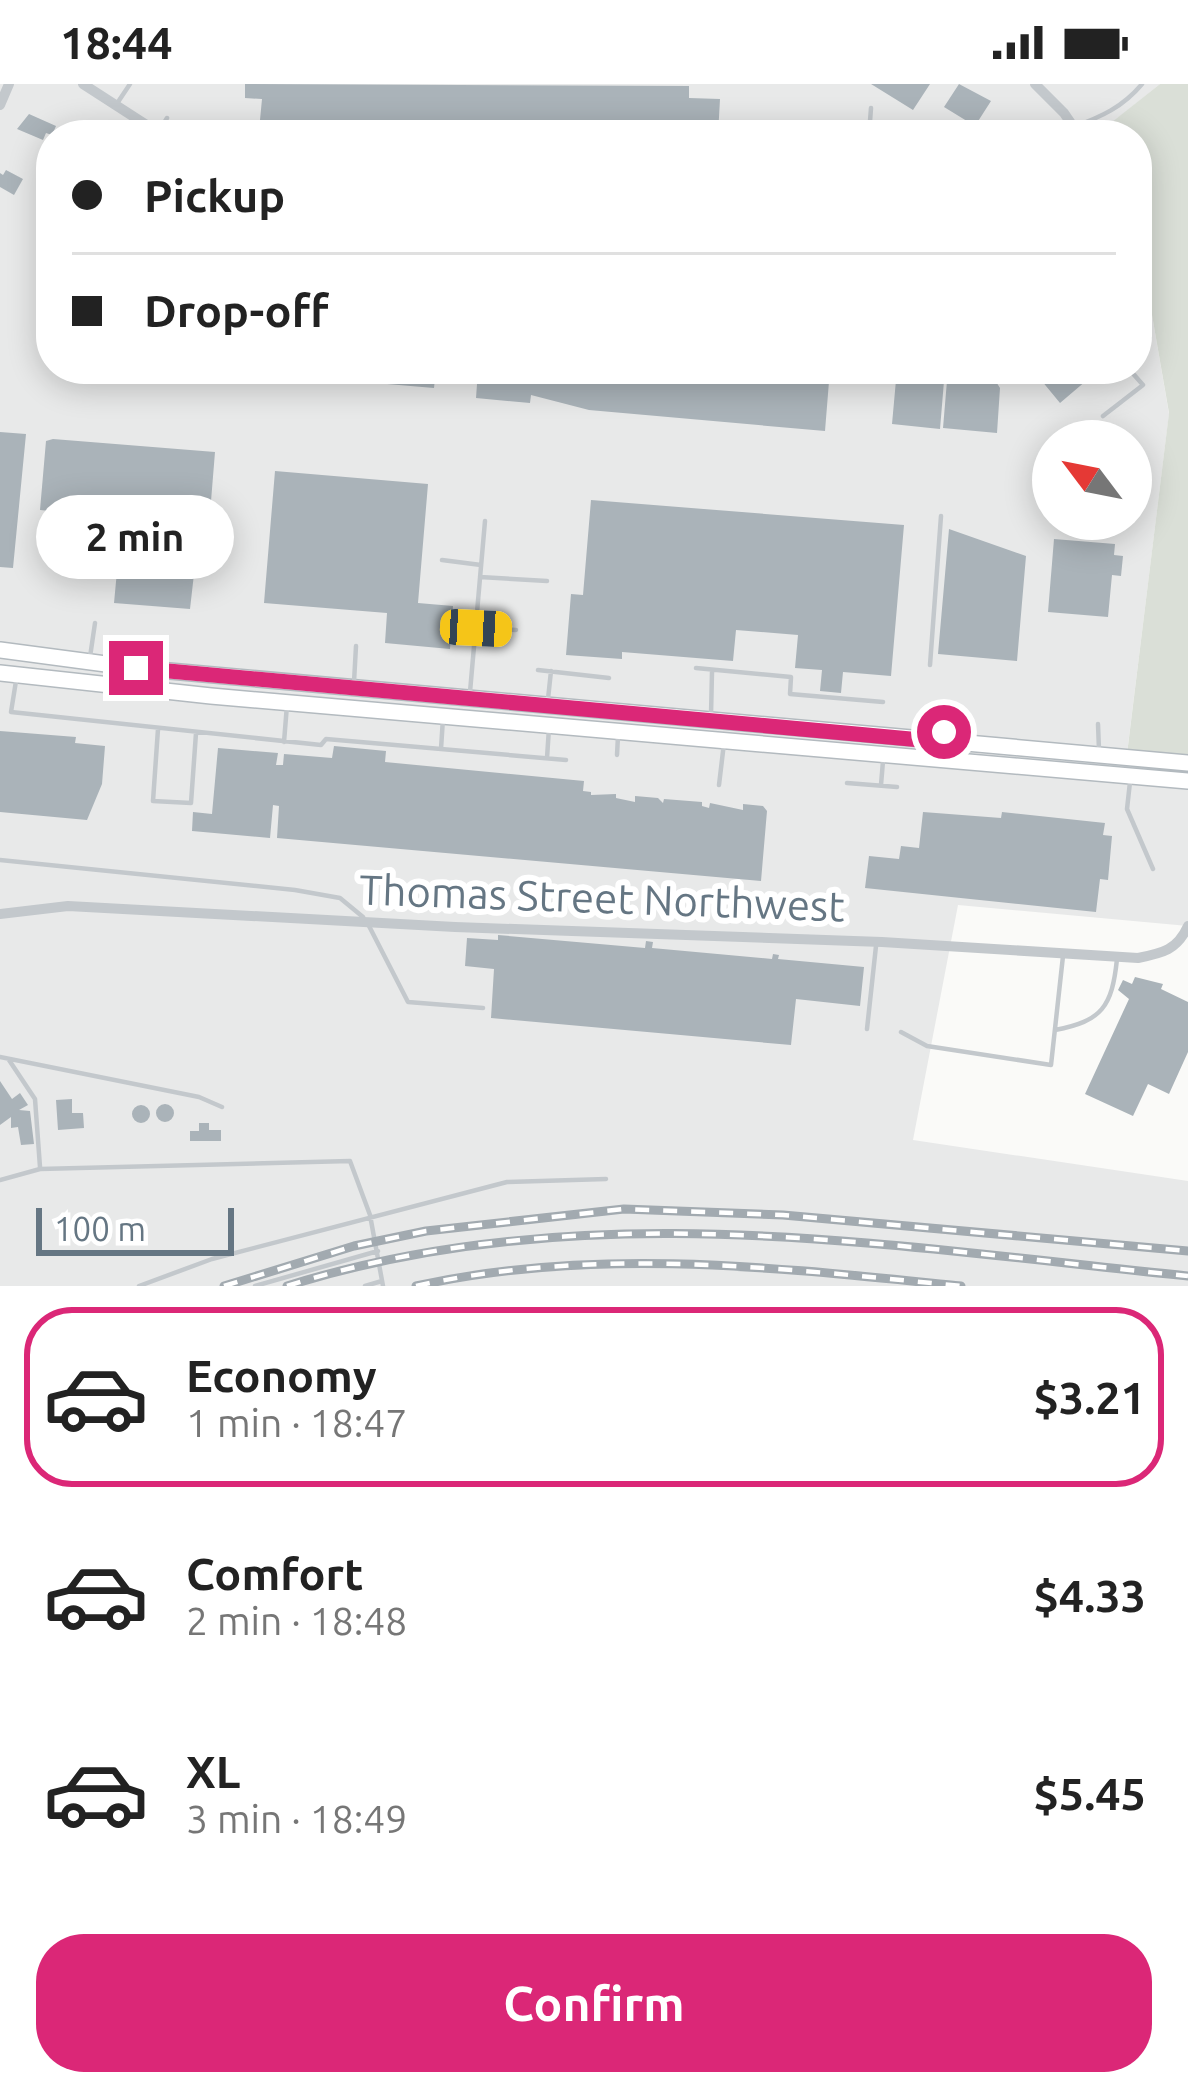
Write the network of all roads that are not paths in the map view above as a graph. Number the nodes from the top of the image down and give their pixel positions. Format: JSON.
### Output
{"nodes":[{"id":1,"x":9,"y":84,"type":"edge"},
{"id":2,"x":83,"y":84,"type":"edge"},
{"id":3,"x":130,"y":84,"type":"edge"},
{"id":4,"x":1035,"y":84,"type":"edge"},
{"id":5,"x":1142,"y":84,"type":"edge"},
{"id":6,"x":0,"y":105,"type":"edge"},
{"id":7,"x":116,"y":105,"type":"junction"},
{"id":8,"x":871,"y":108,"type":"dead end"},
{"id":9,"x":139,"y":120,"type":"edge"},
{"id":10,"x":870,"y":120,"type":"edge"},
{"id":11,"x":1066,"y":120,"type":"edge"},
{"id":12,"x":1096,"y":120,"type":"edge"},
{"id":13,"x":1142,"y":384,"type":"edge"},
{"id":14,"x":1103,"y":416,"type":"dead end"},
{"id":15,"x":940,"y":516,"type":"dead end"},
{"id":16,"x":484,"y":521,"type":"dead end"},
{"id":17,"x":442,"y":560,"type":"dead end"},
{"id":18,"x":481,"y":566,"type":"junction"},
{"id":19,"x":480,"y":577,"type":"junction"},
{"id":20,"x":547,"y":581,"type":"dead end"},
{"id":21,"x":95,"y":623,"type":"dead end"},
{"id":22,"x":476,"y":628,"type":"junction"},
{"id":23,"x":516,"y":630,"type":"dead end"},
{"id":24,"x":356,"y":646,"type":"dead end"},
{"id":25,"x":0,"y":650,"type":"edge"},
{"id":26,"x":90,"y":662,"type":"junction"},
{"id":27,"x":930,"y":664,"type":"dead end"},
{"id":28,"x":696,"y":668,"type":"dead end"},
{"id":29,"x":538,"y":670,"type":"dead end"},
{"id":30,"x":712,"y":670,"type":"junction"},
{"id":31,"x":551,"y":671,"type":"junction"},
{"id":32,"x":8,"y":674,"type":"edge"},
{"id":33,"x":609,"y":678,"type":"dead end"},
{"id":34,"x":354,"y":687,"type":"junction"},
{"id":35,"x":470,"y":698,"type":"junction"},
{"id":36,"x":288,"y":702,"type":"junction"},
{"id":37,"x":883,"y":702,"type":"dead end"},
{"id":38,"x":548,"y":705,"type":"junction"},
{"id":39,"x":946,"y":707,"type":"dead end"},
{"id":40,"x":0,"y":710,"type":"edge"},
{"id":41,"x":11,"y":712,"type":"junction"},
{"id":42,"x":443,"y":716,"type":"junction"},
{"id":43,"x":711,"y":721,"type":"junction"},
{"id":44,"x":549,"y":724,"type":"junction"},
{"id":45,"x":1098,"y":724,"type":"dead end"},
{"id":46,"x":158,"y":729,"type":"junction"},
{"id":47,"x":619,"y":731,"type":"junction"},
{"id":48,"x":196,"y":733,"type":"junction"},
{"id":49,"x":724,"y":741,"type":"junction"},
{"id":50,"x":284,"y":742,"type":"junction"},
{"id":51,"x":943,"y":742,"type":"junction"},
{"id":52,"x":441,"y":749,"type":"junction"},
{"id":53,"x":616,"y":755,"type":"dead end"},
{"id":54,"x":884,"y":755,"type":"junction"},
{"id":55,"x":1100,"y":755,"type":"junction"},
{"id":56,"x":547,"y":758,"type":"junction"},
{"id":57,"x":566,"y":760,"type":"dead end"},
{"id":58,"x":1188,"y":763,"type":"edge"},
{"id":59,"x":1131,"y":776,"type":"junction"},
{"id":60,"x":1188,"y":781,"type":"edge"},
{"id":61,"x":847,"y":783,"type":"dead end"},
{"id":62,"x":719,"y":784,"type":"dead end"},
{"id":63,"x":881,"y":785,"type":"junction"},
{"id":64,"x":897,"y":787,"type":"dead end"},
{"id":65,"x":0,"y":860,"type":"edge"},
{"id":66,"x":1154,"y":869,"type":"dead end"},
{"id":67,"x":0,"y":914,"type":"edge"},
{"id":68,"x":367,"y":922,"type":"junction"},
{"id":69,"x":1188,"y":926,"type":"edge"},
{"id":70,"x":876,"y":942,"type":"junction"},
{"id":71,"x":1063,"y":952,"type":"junction"},
{"id":72,"x":1118,"y":956,"type":"junction"},
{"id":73,"x":483,"y":1008,"type":"dead end"},
{"id":74,"x":867,"y":1029,"type":"dead end"},
{"id":75,"x":1054,"y":1030,"type":"junction"},
{"id":76,"x":901,"y":1032,"type":"dead end"},
{"id":77,"x":0,"y":1057,"type":"edge"},
{"id":78,"x":10,"y":1060,"type":"junction"},
{"id":79,"x":222,"y":1108,"type":"dead end"},
{"id":80,"x":40,"y":1169,"type":"junction"},
{"id":81,"x":606,"y":1179,"type":"dead end"},
{"id":82,"x":0,"y":1180,"type":"edge"},
{"id":83,"x":370,"y":1215,"type":"junction"},
{"id":84,"x":378,"y":1250,"type":"junction"},
{"id":85,"x":383,"y":1284,"type":"edge"},
{"id":86,"x":140,"y":1286,"type":"edge"},
{"id":87,"x":255,"y":1286,"type":"edge"},
{"id":88,"x":365,"y":1286,"type":"edge"}],
"edges":[{"from":1,"to":6,"type":"street"},
{"from":2,"to":7,"type":"street"},
{"from":3,"to":7,"type":"lane"},
{"from":4,"to":11,"type":"street"},
{"from":5,"to":12,"type":"lane"},
{"from":7,"to":9,"type":"street"},
{"from":8,"to":10,"type":"lane"},
{"from":13,"to":14,"type":"lane"},
{"from":15,"to":27,"type":"lane"},
{"from":16,"to":18,"type":"lane"},
{"from":17,"to":18,"type":"lane"},
{"from":18,"to":19,"type":"lane"},
{"from":19,"to":20,"type":"lane"},
{"from":19,"to":22,"type":"lane"},
{"from":21,"to":26,"type":"lane"},
{"from":22,"to":23,"type":"lane"},
{"from":22,"to":35,"type":"lane"},
{"from":24,"to":34,"type":"lane"},
{"from":25,"to":26,"type":"main road"},
{"from":26,"to":34,"type":"main road"},
{"from":28,"to":30,"type":"lane"},
{"from":29,"to":31,"type":"lane"},
{"from":30,"to":37,"type":"lane"},
{"from":30,"to":43,"type":"lane"},
{"from":31,"to":33,"type":"lane"},
{"from":31,"to":38,"type":"lane"},
{"from":32,"to":36,"type":"main road"},
{"from":32,"to":41,"type":"lane"},
{"from":34,"to":35,"type":"main road"},
{"from":35,"to":38,"type":"main road"},
{"from":36,"to":42,"type":"main road"},
{"from":36,"to":50,"type":"lane"},
{"from":38,"to":43,"type":"main road"},
{"from":39,"to":51,"type":"lane"},
{"from":40,"to":41,"type":"lane"},
{"from":41,"to":46,"type":"lane"},
{"from":42,"to":44,"type":"main road"},
{"from":42,"to":52,"type":"lane"},
{"from":43,"to":51,"type":"main road"},
{"from":44,"to":47,"type":"main road"},
{"from":44,"to":56,"type":"lane"},
{"from":45,"to":55,"type":"lane"},
{"from":46,"to":48,"type":"lane"},
{"from":46,"to":48,"type":"lane"},
{"from":47,"to":49,"type":"main road"},
{"from":47,"to":53,"type":"lane"},
{"from":48,"to":50,"type":"lane"},
{"from":49,"to":54,"type":"main road"},
{"from":49,"to":62,"type":"lane"},
{"from":50,"to":52,"type":"lane"},
{"from":51,"to":55,"type":"main road"},
{"from":52,"to":56,"type":"lane"},
{"from":54,"to":59,"type":"main road"},
{"from":54,"to":63,"type":"lane"},
{"from":55,"to":58,"type":"main road"},
{"from":56,"to":57,"type":"lane"},
{"from":59,"to":60,"type":"main road"},
{"from":59,"to":66,"type":"lane"},
{"from":61,"to":63,"type":"lane"},
{"from":63,"to":64,"type":"lane"},
{"from":65,"to":68,"type":"lane"},
{"from":67,"to":68,"type":"street","name":"Thomas Street Northwest"},
{"from":68,"to":70,"type":"street","name":"Thomas Street Northwest"},
{"from":68,"to":73,"type":"lane"},
{"from":69,"to":72,"type":"street","name":"Thomas Street Northwest"},
{"from":70,"to":71,"type":"street","name":"Thomas Street Northwest"},
{"from":70,"to":74,"type":"lane"},
{"from":71,"to":72,"type":"street","name":"Thomas Street Northwest"},
{"from":71,"to":75,"type":"lane"},
{"from":72,"to":75,"type":"lane"},
{"from":75,"to":76,"type":"lane"},
{"from":77,"to":78,"type":"lane"},
{"from":78,"to":79,"type":"lane"},
{"from":78,"to":80,"type":"lane"},
{"from":80,"to":82,"type":"lane"},
{"from":80,"to":83,"type":"lane"},
{"from":81,"to":83,"type":"lane"},
{"from":83,"to":84,"type":"lane"},
{"from":83,"to":86,"type":"lane"},
{"from":84,"to":85,"type":"lane"},
{"from":84,"to":87,"type":"lane"},
{"from":85,"to":88,"type":"lane"}]}
